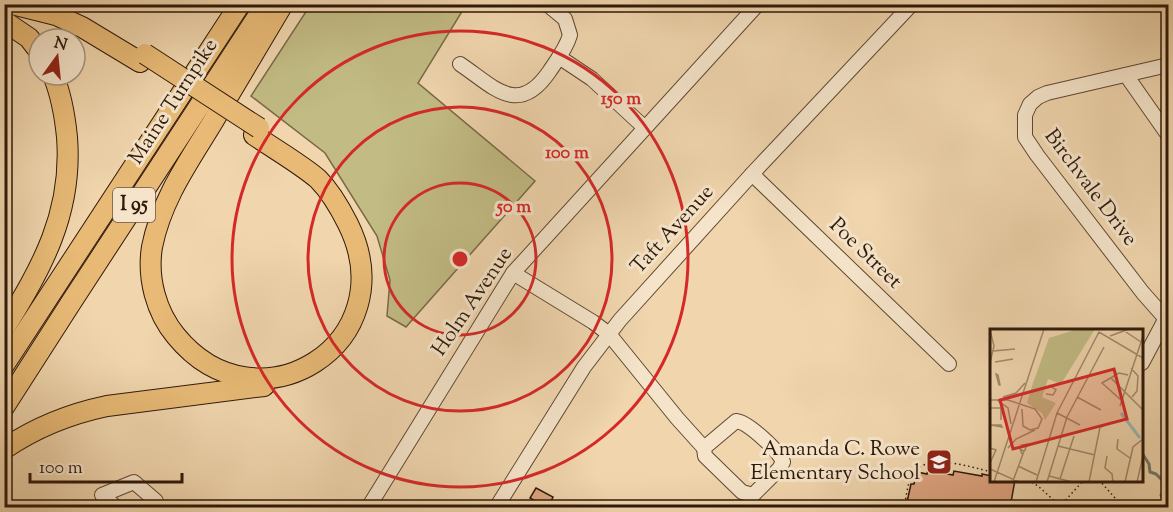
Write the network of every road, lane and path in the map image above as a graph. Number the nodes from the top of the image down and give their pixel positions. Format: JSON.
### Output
{"nodes":[{"id":1,"x":12,"y":4,"type":"edge"},
{"id":2,"x":62,"y":4,"type":"edge"},
{"id":3,"x":240,"y":4,"type":"edge"},
{"id":4,"x":266,"y":4,"type":"edge"},
{"id":5,"x":283,"y":4,"type":"edge"},
{"id":6,"x":547,"y":4,"type":"edge"},
{"id":7,"x":758,"y":4,"type":"edge"},
{"id":8,"x":912,"y":4,"type":"edge"},
{"id":9,"x":4,"y":21,"type":"edge"},
{"id":10,"x":27,"y":37,"type":"edge"},
{"id":11,"x":559,"y":57,"type":"junction"},
{"id":12,"x":142,"y":58,"type":"junction"},
{"id":13,"x":460,"y":64,"type":"dead end"},
{"id":14,"x":1168,"y":65,"type":"edge"},
{"id":15,"x":1126,"y":75,"type":"junction"},
{"id":16,"x":56,"y":87,"type":"edge"},
{"id":17,"x":645,"y":128,"type":"junction"},
{"id":18,"x":257,"y":132,"type":"junction"},
{"id":19,"x":1168,"y":135,"type":"edge"},
{"id":20,"x":752,"y":174,"type":"junction"},
{"id":21,"x":513,"y":273,"type":"junction"},
{"id":22,"x":1167,"y":317,"type":"edge"},
{"id":23,"x":4,"y":329,"type":"edge"},
{"id":24,"x":609,"y":334,"type":"junction"},
{"id":25,"x":1143,"y":361,"type":"edge"},
{"id":26,"x":949,"y":364,"type":"dead end"},
{"id":27,"x":4,"y":365,"type":"edge"},
{"id":28,"x":4,"y":407,"type":"edge"},
{"id":29,"x":704,"y":448,"type":"junction"},
{"id":30,"x":4,"y":449,"type":"edge"},
{"id":31,"x":990,"y":472,"type":"edge"},
{"id":32,"x":1031,"y":482,"type":"edge"},
{"id":33,"x":1082,"y":482,"type":"edge"},
{"id":34,"x":1101,"y":482,"type":"edge"},
{"id":35,"x":117,"y":507,"type":"edge"},
{"id":36,"x":150,"y":507,"type":"edge"},
{"id":37,"x":368,"y":507,"type":"edge"},
{"id":38,"x":496,"y":507,"type":"edge"},
{"id":39,"x":904,"y":507,"type":"edge"},
{"id":40,"x":1060,"y":507,"type":"edge"},
{"id":41,"x":1124,"y":507,"type":"edge"}],
"edges":[{"from":1,"to":12,"type":"highway"},
{"from":2,"to":12,"type":"highway"},
{"from":3,"to":27,"type":"highway","name":"Maine Turnpike","number":"I 95"},
{"from":4,"to":28,"type":"highway","name":"Maine Turnpike","number":"I 95"},
{"from":5,"to":18,"type":"highway"},
{"from":6,"to":11,"type":"street"},
{"from":7,"to":17,"type":"street","name":"Holm Avenue"},
{"from":8,"to":20,"type":"street","name":"Taft Avenue"},
{"from":9,"to":10,"type":"highway"},
{"from":11,"to":13,"type":"street"},
{"from":11,"to":17,"type":"street"},
{"from":12,"to":18,"type":"highway"},
{"from":14,"to":15,"type":"street","name":"Birchvale Drive"},
{"from":15,"to":19,"type":"street"},
{"from":15,"to":22,"type":"street","name":"Birchvale Drive"},
{"from":16,"to":23,"type":"highway"},
{"from":17,"to":21,"type":"street","name":"Holm Avenue"},
{"from":18,"to":30,"type":"highway"},
{"from":20,"to":24,"type":"street","name":"Taft Avenue"},
{"from":20,"to":26,"type":"street","name":"Poe Street"},
{"from":21,"to":24,"type":"street"},
{"from":21,"to":37,"type":"street","name":"Holm Avenue"},
{"from":22,"to":25,"type":"street"},
{"from":24,"to":29,"type":"street"},
{"from":24,"to":38,"type":"street","name":"Taft Avenue"},
{"from":29,"to":29,"type":"street"},
{"from":31,"to":39,"type":"path"},
{"from":32,"to":40,"type":"path"},
{"from":33,"to":40,"type":"path"},
{"from":34,"to":41,"type":"path"},
{"from":35,"to":36,"type":"street"}]}
